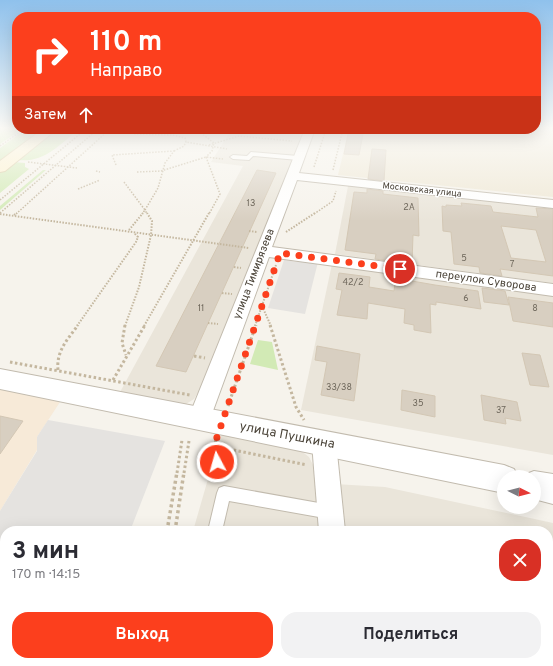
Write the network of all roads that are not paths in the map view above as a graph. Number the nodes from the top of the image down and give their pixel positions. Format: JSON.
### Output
{"nodes":[{"id":1,"x":298,"y":159,"type":"edge"},
{"id":2,"x":292,"y":176,"type":"junction"},
{"id":3,"x":553,"y":204,"type":"edge"},
{"id":4,"x":265,"y":247,"type":"junction"},
{"id":5,"x":553,"y":290,"type":"edge"},
{"id":6,"x":2,"y":371,"type":"edge"},
{"id":7,"x":210,"y":422,"type":"junction"},
{"id":8,"x":320,"y":443,"type":"junction"},
{"id":9,"x":497,"y":478,"type":"edge"},
{"id":10,"x":541,"y":486,"type":"edge"},
{"id":11,"x":553,"y":489,"type":"edge"},
{"id":12,"x":331,"y":522,"type":"edge"},
{"id":13,"x":217,"y":526,"type":"edge"}],
"edges":[{"from":1,"to":2,"type":"street","name":"улица Тимирязева"},
{"from":2,"to":3,"type":"street","name":"Московская улица"},
{"from":2,"to":4,"type":"street","name":"улица Тимирязева"},
{"from":4,"to":5,"type":"street","name":"переулок Суворова"},
{"from":4,"to":7,"type":"street","name":"улица Тимирязева"},
{"from":6,"to":7,"type":"street","name":"улица Пушкина"},
{"from":7,"to":8,"type":"street","name":"улица Пушкина"},
{"from":8,"to":9,"type":"street","name":"улица Пушкина"},
{"from":8,"to":12,"type":"street"},
{"from":10,"to":11,"type":"street"},
{"from":12,"to":13,"type":"lane"}]}
